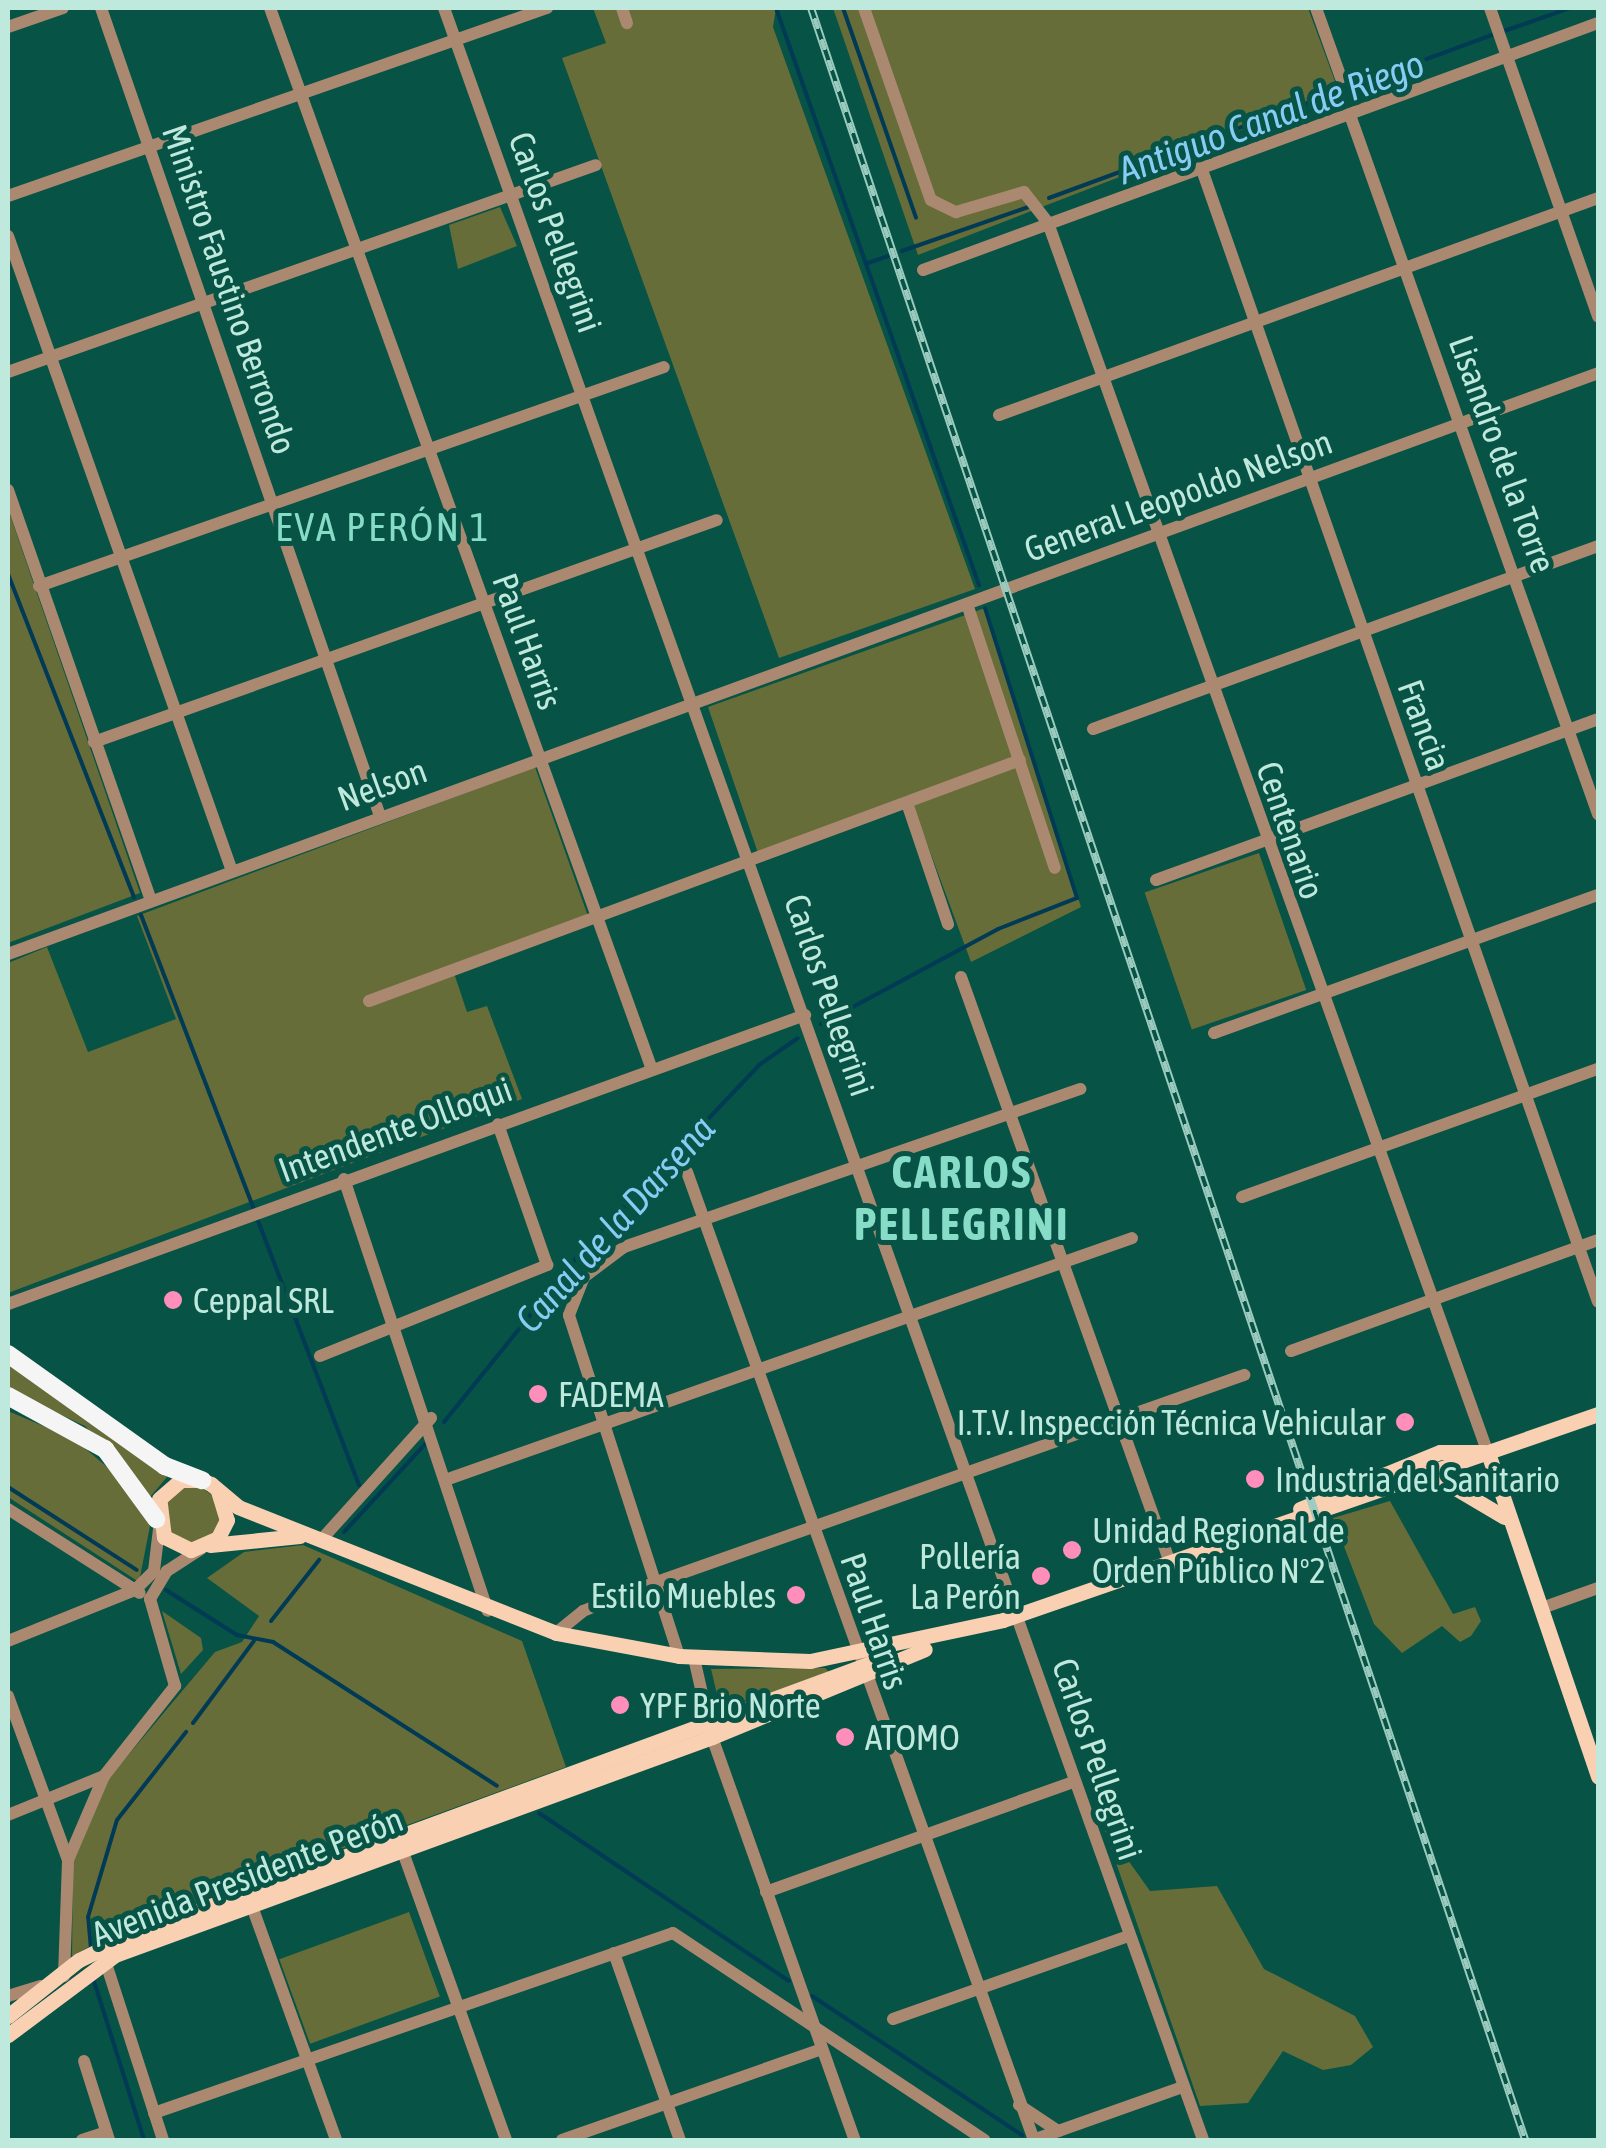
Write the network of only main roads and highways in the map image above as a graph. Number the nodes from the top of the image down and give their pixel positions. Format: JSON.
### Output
{"nodes":[{"id":1,"x":8,"y":1354,"type":"edge"},
{"id":2,"x":8,"y":1396,"type":"edge"},
{"id":3,"x":1598,"y":1414,"type":"edge"},
{"id":4,"x":1488,"y":1453,"type":"junction"},
{"id":5,"x":1428,"y":1473,"type":"junction"},
{"id":6,"x":202,"y":1480,"type":"junction"},
{"id":7,"x":218,"y":1491,"type":"junction"},
{"id":8,"x":1282,"y":1519,"type":"junction"},
{"id":9,"x":1506,"y":1520,"type":"junction"},
{"id":10,"x":157,"y":1524,"type":"junction"},
{"id":11,"x":320,"y":1538,"type":"junction"},
{"id":12,"x":205,"y":1547,"type":"junction"},
{"id":13,"x":1522,"y":1552,"type":"junction"},
{"id":14,"x":948,"y":1637,"type":"junction"},
{"id":15,"x":860,"y":1667,"type":"junction"},
{"id":16,"x":1597,"y":1768,"type":"edge"},
{"id":17,"x":570,"y":1779,"type":"junction"},
{"id":18,"x":64,"y":1977,"type":"junction"},
{"id":19,"x":8,"y":2016,"type":"edge"},
{"id":20,"x":8,"y":2035,"type":"edge"}],
"edges":[{"from":1,"to":6,"type":"highway"},
{"from":2,"to":10,"type":"highway"},
{"from":3,"to":4,"type":"main road","name":"Avenida Presidente Perón"},
{"from":4,"to":5,"type":"main road","name":"Avenida Presidente Perón"},
{"from":4,"to":8,"type":"main road","name":"Avenida Presidente Perón"},
{"from":4,"to":9,"type":"main road"},
{"from":4,"to":13,"type":"main road"},
{"from":5,"to":8,"type":"main road","name":"Avenida Presidente Perón"},
{"from":5,"to":9,"type":"main road"},
{"from":6,"to":7,"type":"main road"},
{"from":6,"to":10,"type":"main road"},
{"from":7,"to":11,"type":"main road"},
{"from":7,"to":12,"type":"main road"},
{"from":8,"to":14,"type":"main road","name":"Avenida Presidente Perón"},
{"from":9,"to":13,"type":"main road"},
{"from":10,"to":12,"type":"main road"},
{"from":11,"to":12,"type":"main road"},
{"from":11,"to":15,"type":"main road"},
{"from":13,"to":16,"type":"main road"},
{"from":14,"to":15,"type":"main road","name":"Avenida Presidente Perón"},
{"from":14,"to":15,"type":"main road","name":"Avenida Presidente Perón"},
{"from":15,"to":17,"type":"main road","name":"Avenida Presidente Perón"},
{"from":15,"to":17,"type":"main road","name":"Avenida Presidente Perón"},
{"from":17,"to":18,"type":"main road","name":"Avenida Presidente Perón"},
{"from":18,"to":19,"type":"main road","name":"Avenida Presidente Perón"},
{"from":18,"to":20,"type":"main road"}]}
